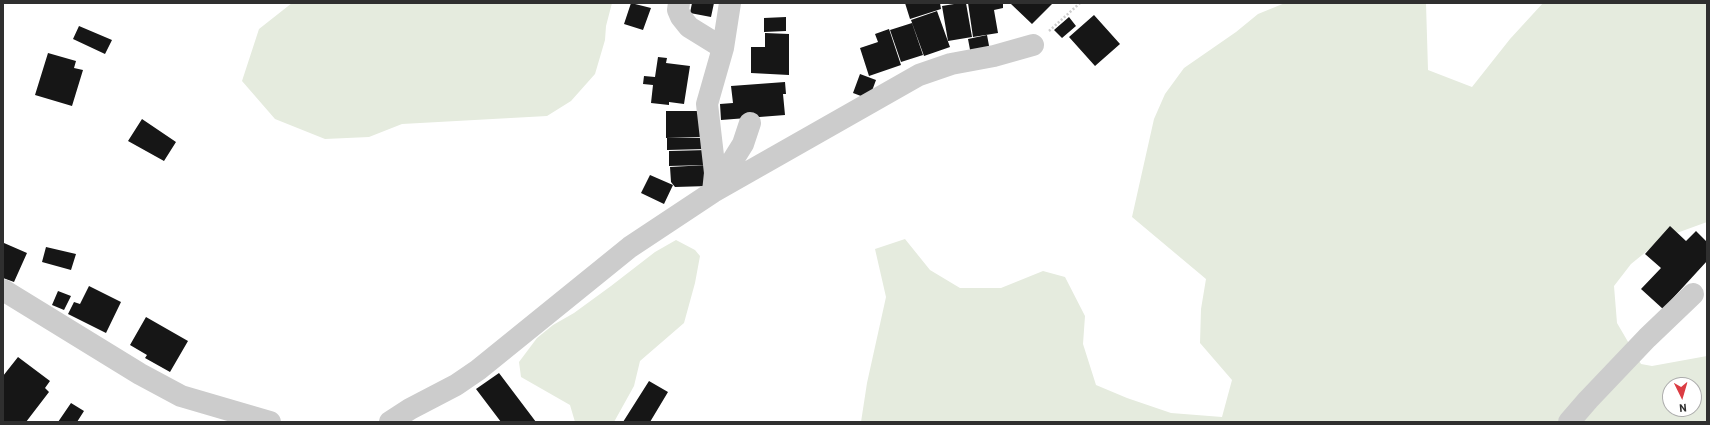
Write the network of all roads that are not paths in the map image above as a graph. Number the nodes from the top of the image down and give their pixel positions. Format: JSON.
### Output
{"nodes":[{"id":1,"x":679,"y":3,"type":"edge"},
{"id":2,"x":730,"y":3,"type":"edge"},
{"id":3,"x":703,"y":19,"type":"dead end"},
{"id":4,"x":717,"y":44,"type":"junction"},
{"id":5,"x":1033,"y":45,"type":"road end"},
{"id":6,"x":750,"y":124,"type":"dead end"},
{"id":7,"x":714,"y":182,"type":"junction"},
{"id":8,"x":3,"y":290,"type":"edge"},
{"id":9,"x":1693,"y":294,"type":"dead end"},
{"id":10,"x":270,"y":422,"type":"edge"},
{"id":11,"x":390,"y":422,"type":"edge"},
{"id":12,"x":1569,"y":422,"type":"edge"}],
"edges":[{"from":1,"to":4,"type":"street"},
{"from":2,"to":4,"type":"street"},
{"from":3,"to":4,"type":"street"},
{"from":4,"to":7,"type":"street"},
{"from":5,"to":7,"type":"street"},
{"from":6,"to":7,"type":"street"},
{"from":7,"to":11,"type":"street"},
{"from":8,"to":10,"type":"street"},
{"from":9,"to":12,"type":"street"}]}
